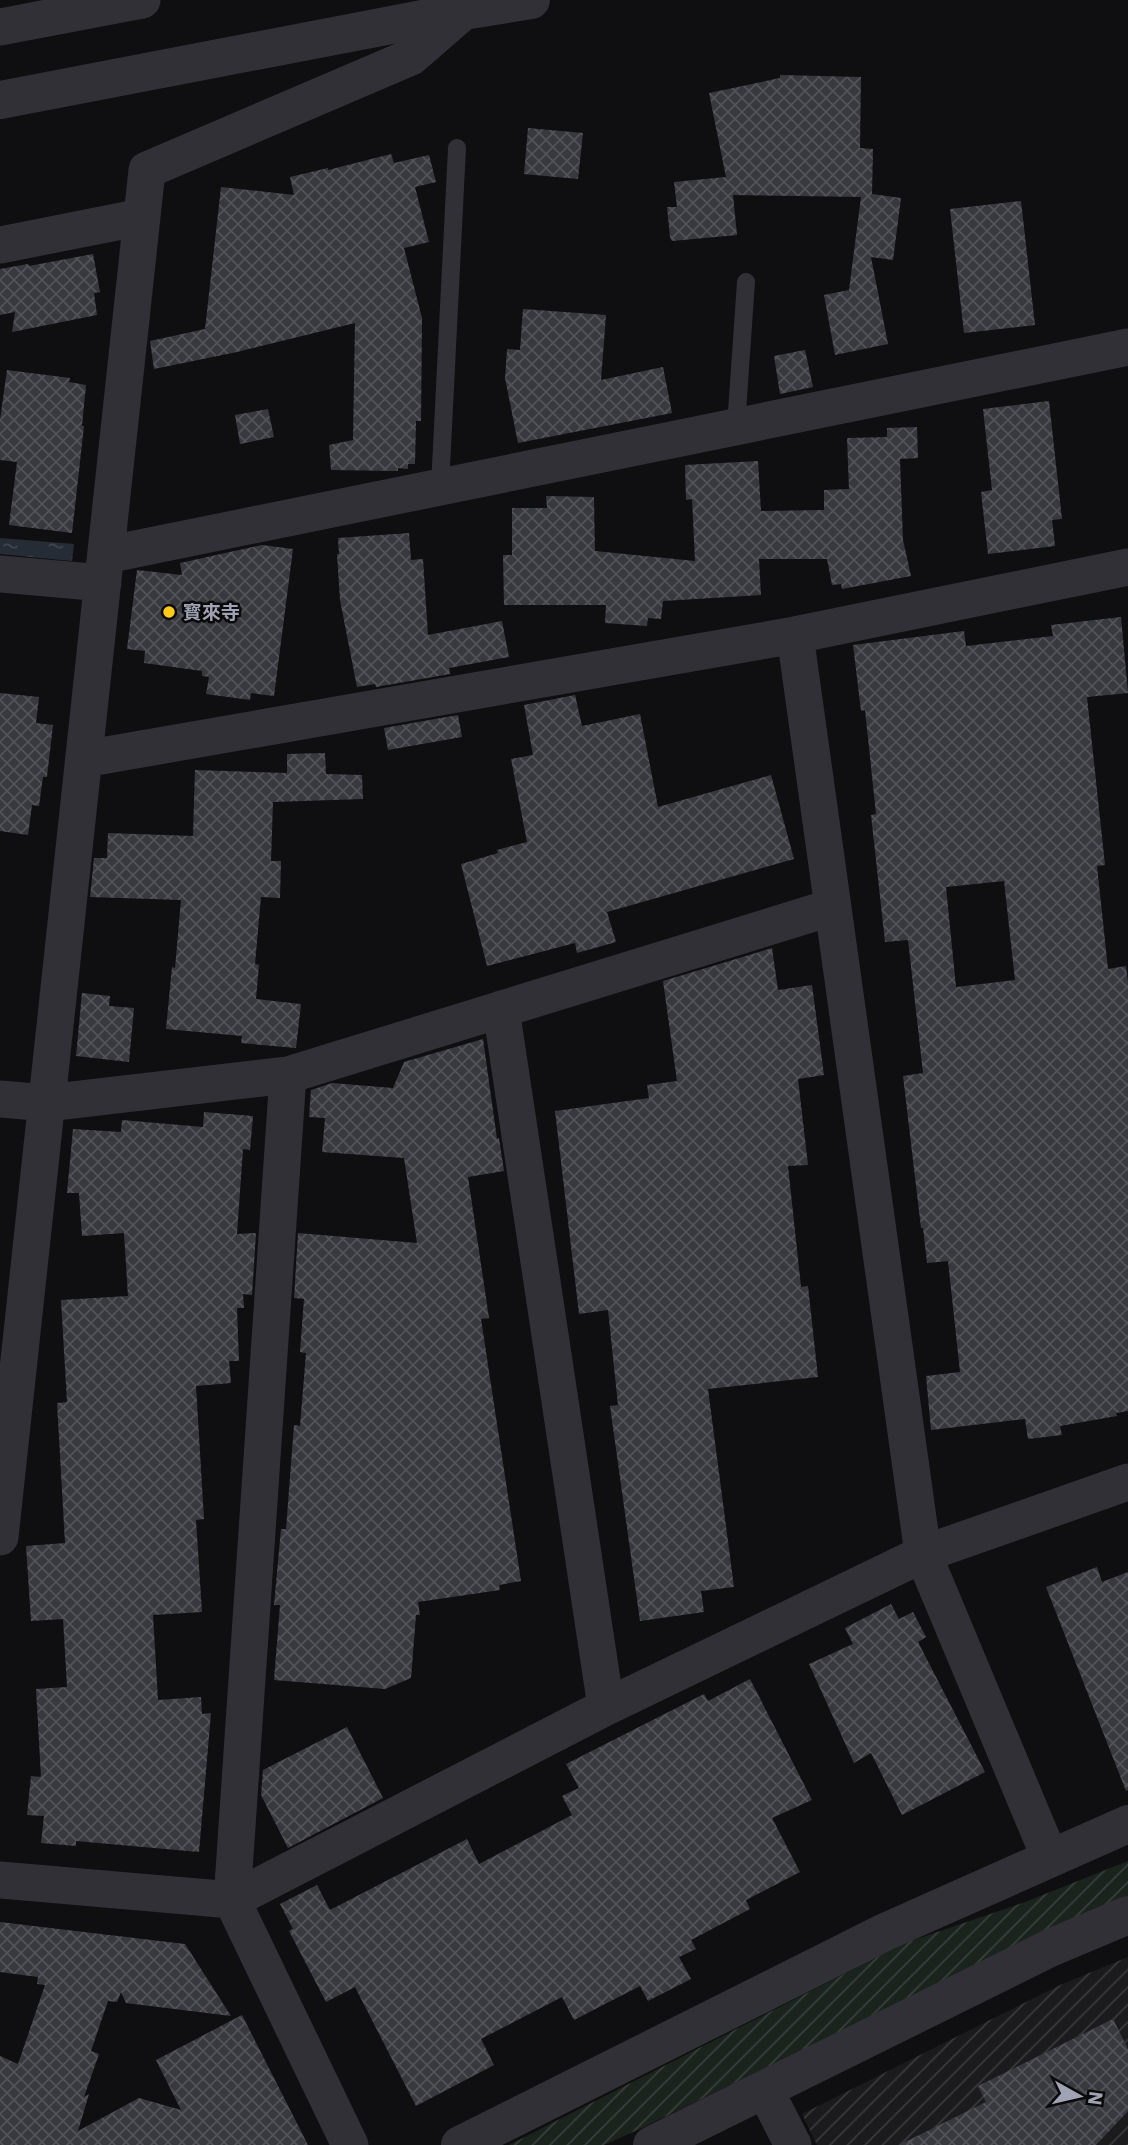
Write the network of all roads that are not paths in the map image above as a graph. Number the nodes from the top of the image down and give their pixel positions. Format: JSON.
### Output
{"nodes":[{"id":1,"x":142,"y":0,"type":"edge"},
{"id":2,"x":531,"y":0,"type":"edge"},
{"id":3,"x":464,"y":11,"type":"junction"},
{"id":4,"x":0,"y":27,"type":"edge"},
{"id":5,"x":0,"y":100,"type":"edge"},
{"id":6,"x":457,"y":148,"type":"dead end"},
{"id":7,"x":142,"y":217,"type":"junction"},
{"id":8,"x":0,"y":244,"type":"edge"},
{"id":9,"x":746,"y":282,"type":"dead end"},
{"id":10,"x":1128,"y":347,"type":"edge"},
{"id":11,"x":736,"y":426,"type":"junction"},
{"id":12,"x":440,"y":487,"type":"junction"},
{"id":13,"x":1128,"y":567,"type":"edge"},
{"id":14,"x":104,"y":569,"type":"junction"},
{"id":15,"x":0,"y":574,"type":"edge"},
{"id":16,"x":795,"y":635,"type":"junction"},
{"id":17,"x":84,"y":759,"type":"junction"},
{"id":18,"x":832,"y":907,"type":"junction"},
{"id":19,"x":502,"y":1009,"type":"junction"},
{"id":20,"x":288,"y":1075,"type":"junction"},
{"id":21,"x":0,"y":1099,"type":"edge"},
{"id":22,"x":47,"y":1103,"type":"junction"},
{"id":23,"x":1128,"y":1482,"type":"edge"},
{"id":24,"x":0,"y":1537,"type":"edge"},
{"id":25,"x":923,"y":1554,"type":"junction"},
{"id":26,"x":606,"y":1707,"type":"junction"},
{"id":27,"x":1128,"y":1824,"type":"edge"},
{"id":28,"x":1050,"y":1858,"type":"junction"},
{"id":29,"x":0,"y":1880,"type":"edge"},
{"id":30,"x":232,"y":1900,"type":"junction"},
{"id":31,"x":1128,"y":1915,"type":"edge"},
{"id":32,"x":765,"y":2090,"type":"junction"},
{"id":33,"x":350,"y":2145,"type":"edge"},
{"id":34,"x":460,"y":2145,"type":"edge"},
{"id":35,"x":652,"y":2145,"type":"edge"},
{"id":36,"x":793,"y":2145,"type":"edge"}],
"edges":[{"from":1,"to":4,"type":"street"},
{"from":2,"to":3,"type":"street"},
{"from":3,"to":5,"type":"street"},
{"from":3,"to":7,"type":"street"},
{"from":6,"to":12,"type":"lane"},
{"from":7,"to":8,"type":"street"},
{"from":7,"to":14,"type":"street"},
{"from":9,"to":11,"type":"lane"},
{"from":10,"to":11,"type":"street"},
{"from":11,"to":12,"type":"street"},
{"from":12,"to":14,"type":"street"},
{"from":13,"to":16,"type":"street"},
{"from":14,"to":15,"type":"street"},
{"from":14,"to":17,"type":"street"},
{"from":16,"to":17,"type":"street"},
{"from":16,"to":18,"type":"street"},
{"from":17,"to":22,"type":"street"},
{"from":18,"to":19,"type":"street"},
{"from":18,"to":25,"type":"street"},
{"from":19,"to":20,"type":"street"},
{"from":19,"to":26,"type":"street"},
{"from":20,"to":22,"type":"street"},
{"from":20,"to":30,"type":"street"},
{"from":21,"to":22,"type":"street"},
{"from":22,"to":24,"type":"street"},
{"from":23,"to":25,"type":"street"},
{"from":25,"to":26,"type":"street"},
{"from":25,"to":28,"type":"street"},
{"from":26,"to":30,"type":"street"},
{"from":27,"to":28,"type":"street"},
{"from":28,"to":34,"type":"street"},
{"from":29,"to":30,"type":"street"},
{"from":30,"to":33,"type":"street"},
{"from":31,"to":32,"type":"street"},
{"from":32,"to":35,"type":"street"},
{"from":32,"to":36,"type":"street"}]}
